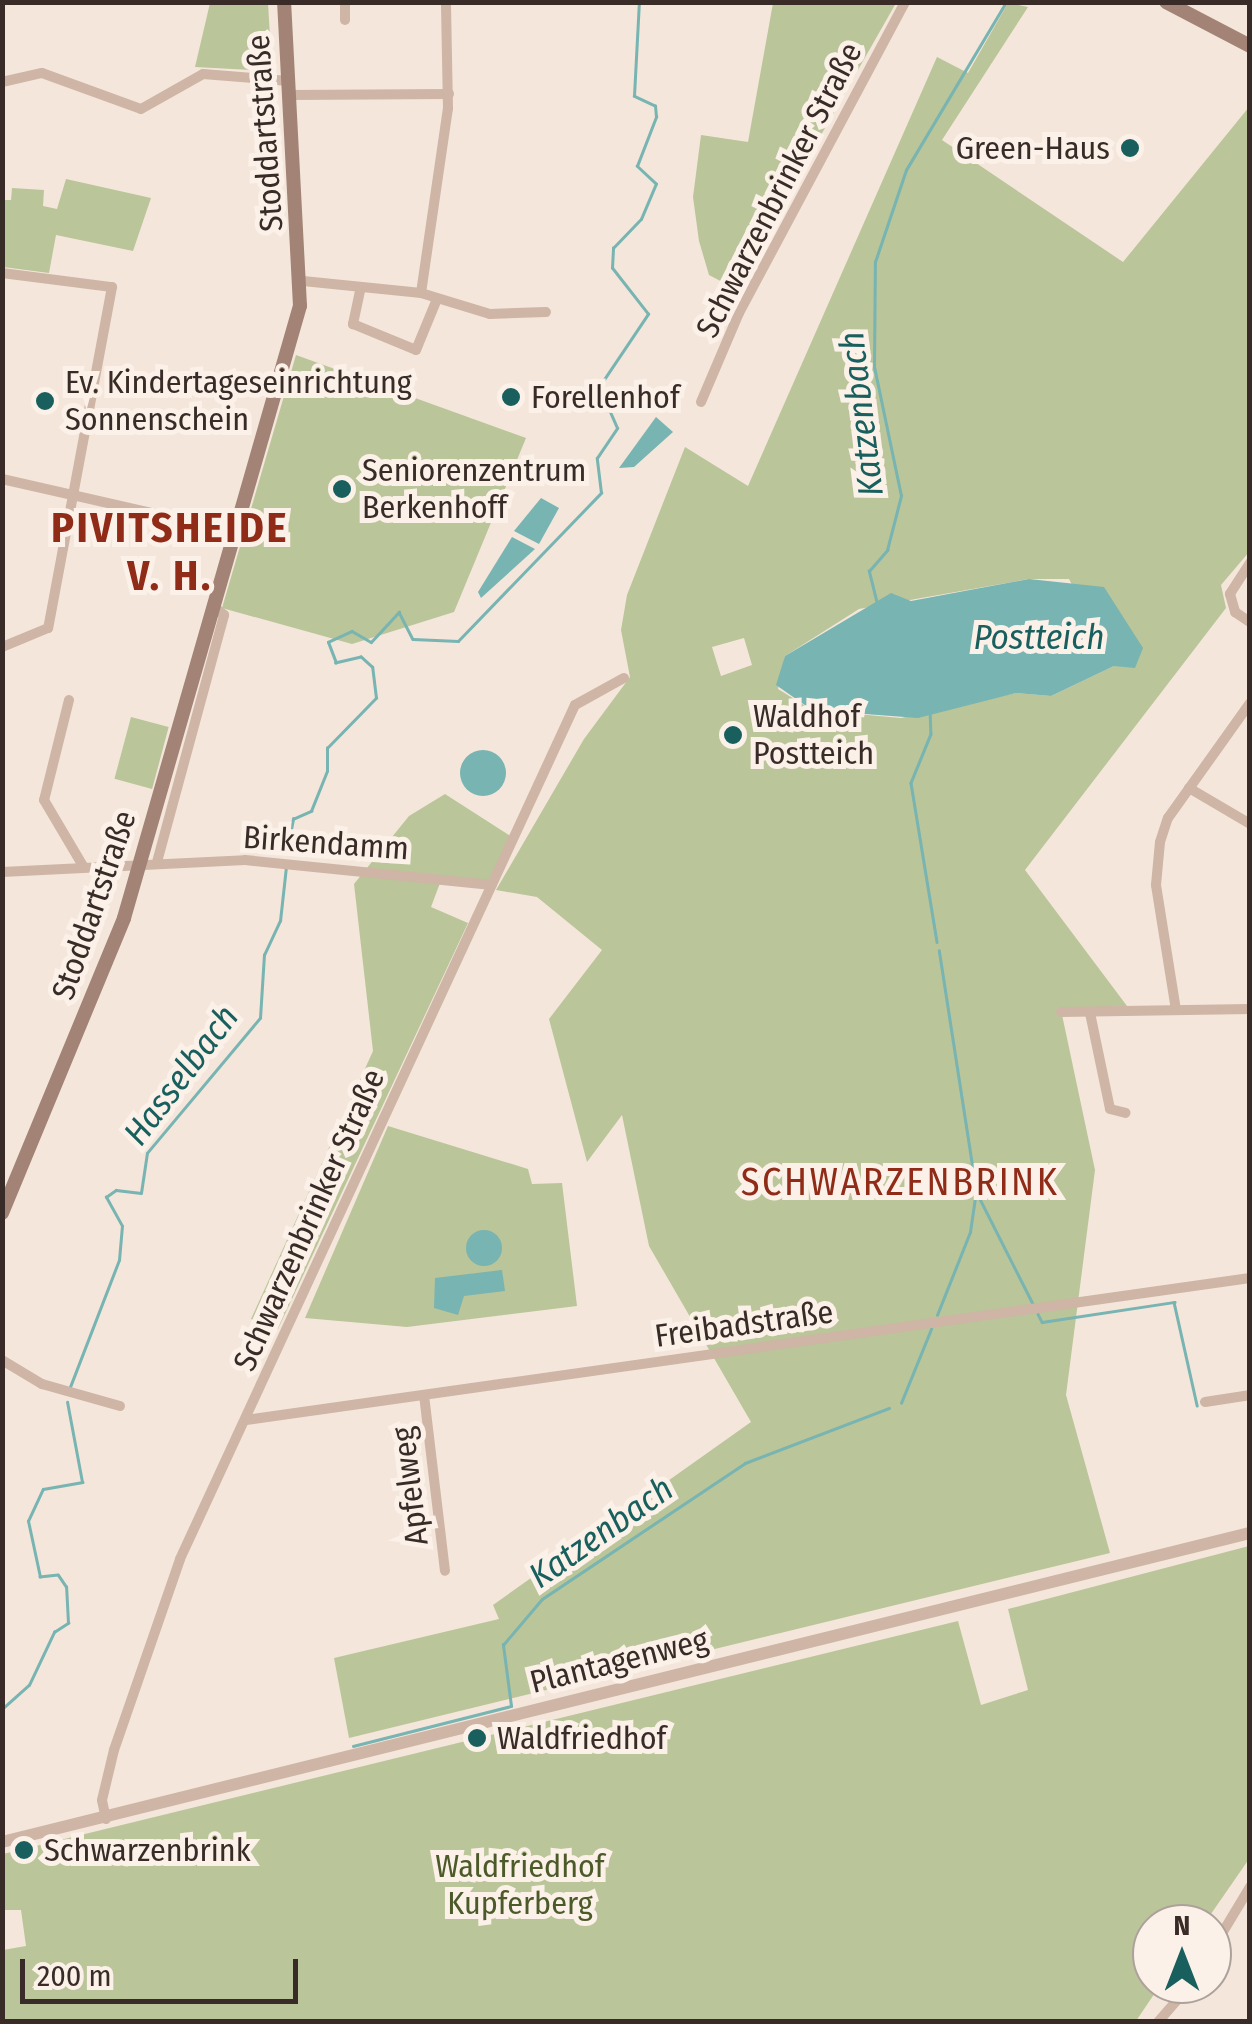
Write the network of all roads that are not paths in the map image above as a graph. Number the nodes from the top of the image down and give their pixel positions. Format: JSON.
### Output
{"nodes":[{"id":1,"x":284,"y":2,"type":"edge"},
{"id":2,"x":345,"y":2,"type":"edge"},
{"id":3,"x":446,"y":2,"type":"edge"},
{"id":4,"x":905,"y":2,"type":"edge"},
{"id":5,"x":1166,"y":2,"type":"edge"},
{"id":6,"x":345,"y":20,"type":"dead end"},
{"id":7,"x":1250,"y":46,"type":"edge"},
{"id":8,"x":3,"y":82,"type":"edge"},
{"id":9,"x":290,"y":88,"type":"junction"},
{"id":10,"x":449,"y":94,"type":"junction"},
{"id":11,"x":2,"y":273,"type":"edge"},
{"id":12,"x":303,"y":282,"type":"junction"},
{"id":13,"x":360,"y":291,"type":"junction"},
{"id":14,"x":422,"y":293,"type":"junction"},
{"id":15,"x":437,"y":299,"type":"junction"},
{"id":16,"x":546,"y":312,"type":"dead end"},
{"id":17,"x":701,"y":402,"type":"dead end"},
{"id":18,"x":2,"y":479,"type":"edge"},
{"id":19,"x":73,"y":492,"type":"junction"},
{"id":20,"x":235,"y":532,"type":"junction"},
{"id":21,"x":1250,"y":563,"type":"edge"},
{"id":22,"x":214,"y":608,"type":"junction"},
{"id":23,"x":1250,"y":622,"type":"edge"},
{"id":24,"x":2,"y":647,"type":"edge"},
{"id":25,"x":624,"y":678,"type":"dead end"},
{"id":26,"x":69,"y":700,"type":"dead end"},
{"id":27,"x":1250,"y":703,"type":"edge"},
{"id":28,"x":1189,"y":788,"type":"junction"},
{"id":29,"x":1250,"y":824,"type":"edge"},
{"id":30,"x":157,"y":862,"type":"junction"},
{"id":31,"x":83,"y":866,"type":"junction"},
{"id":32,"x":137,"y":871,"type":"junction"},
{"id":33,"x":2,"y":872,"type":"edge"},
{"id":34,"x":492,"y":884,"type":"junction"},
{"id":35,"x":1250,"y":1009,"type":"edge"},
{"id":36,"x":1176,"y":1010,"type":"junction"},
{"id":37,"x":1061,"y":1012,"type":"dead end"},
{"id":38,"x":1090,"y":1012,"type":"junction"},
{"id":39,"x":1126,"y":1113,"type":"dead end"},
{"id":40,"x":2,"y":1213,"type":"edge"},
{"id":41,"x":1250,"y":1278,"type":"edge"},
{"id":42,"x":2,"y":1360,"type":"edge"},
{"id":43,"x":1250,"y":1394,"type":"edge"},
{"id":44,"x":424,"y":1395,"type":"junction"},
{"id":45,"x":1204,"y":1402,"type":"dead end"},
{"id":46,"x":120,"y":1406,"type":"dead end"},
{"id":47,"x":246,"y":1420,"type":"junction"},
{"id":48,"x":1250,"y":1532,"type":"edge"},
{"id":49,"x":446,"y":1571,"type":"dead end"},
{"id":50,"x":106,"y":1819,"type":"junction"},
{"id":51,"x":2,"y":1842,"type":"edge"},
{"id":52,"x":1250,"y":1888,"type":"edge"},
{"id":53,"x":1232,"y":1917,"type":"edge"}],
"edges":[{"from":1,"to":9,"type":"main road","name":"Stoddartstraße"},
{"from":2,"to":6,"type":"street"},
{"from":3,"to":10,"type":"street"},
{"from":4,"to":17,"type":"street","name":"Schwarzenbrinker Straße"},
{"from":5,"to":7,"type":"main road"},
{"from":8,"to":9,"type":"street"},
{"from":9,"to":10,"type":"street"},
{"from":9,"to":12,"type":"main road","name":"Stoddartstraße"},
{"from":10,"to":14,"type":"street"},
{"from":11,"to":19,"type":"street"},
{"from":12,"to":13,"type":"street"},
{"from":12,"to":20,"type":"main road","name":"Stoddartstraße"},
{"from":13,"to":14,"type":"street"},
{"from":13,"to":15,"type":"street"},
{"from":14,"to":15,"type":"street"},
{"from":15,"to":16,"type":"street"},
{"from":18,"to":19,"type":"street"},
{"from":19,"to":20,"type":"street"},
{"from":19,"to":24,"type":"street"},
{"from":20,"to":22,"type":"main road","name":"Stoddartstraße"},
{"from":21,"to":23,"type":"street"},
{"from":22,"to":30,"type":"street","name":"Stoddartstraße"},
{"from":22,"to":32,"type":"main road","name":"Stoddartstraße"},
{"from":25,"to":34,"type":"street","name":"Schwarzenbrinker Straße"},
{"from":26,"to":31,"type":"street"},
{"from":27,"to":28,"type":"street"},
{"from":28,"to":29,"type":"street"},
{"from":28,"to":36,"type":"street"},
{"from":30,"to":32,"type":"street","name":"Birkendamm"},
{"from":30,"to":34,"type":"street","name":"Birkendamm"},
{"from":31,"to":32,"type":"street"},
{"from":31,"to":33,"type":"street"},
{"from":32,"to":40,"type":"main road","name":"Stoddartstraße"},
{"from":34,"to":47,"type":"street","name":"Schwarzenbrinker Straße"},
{"from":35,"to":36,"type":"street"},
{"from":36,"to":38,"type":"street"},
{"from":37,"to":38,"type":"street"},
{"from":38,"to":39,"type":"street"},
{"from":41,"to":44,"type":"street","name":"Freibadstraße"},
{"from":42,"to":46,"type":"street"},
{"from":43,"to":45,"type":"street"},
{"from":44,"to":47,"type":"street","name":"Freibadstraße"},
{"from":44,"to":49,"type":"street","name":"Apfelweg"},
{"from":47,"to":50,"type":"street","name":"Schwarzenbrinker Straße"},
{"from":48,"to":50,"type":"street","name":"Plantagenweg"},
{"from":50,"to":51,"type":"street","name":"Plantagenweg"},
{"from":52,"to":53,"type":"street"}]}
